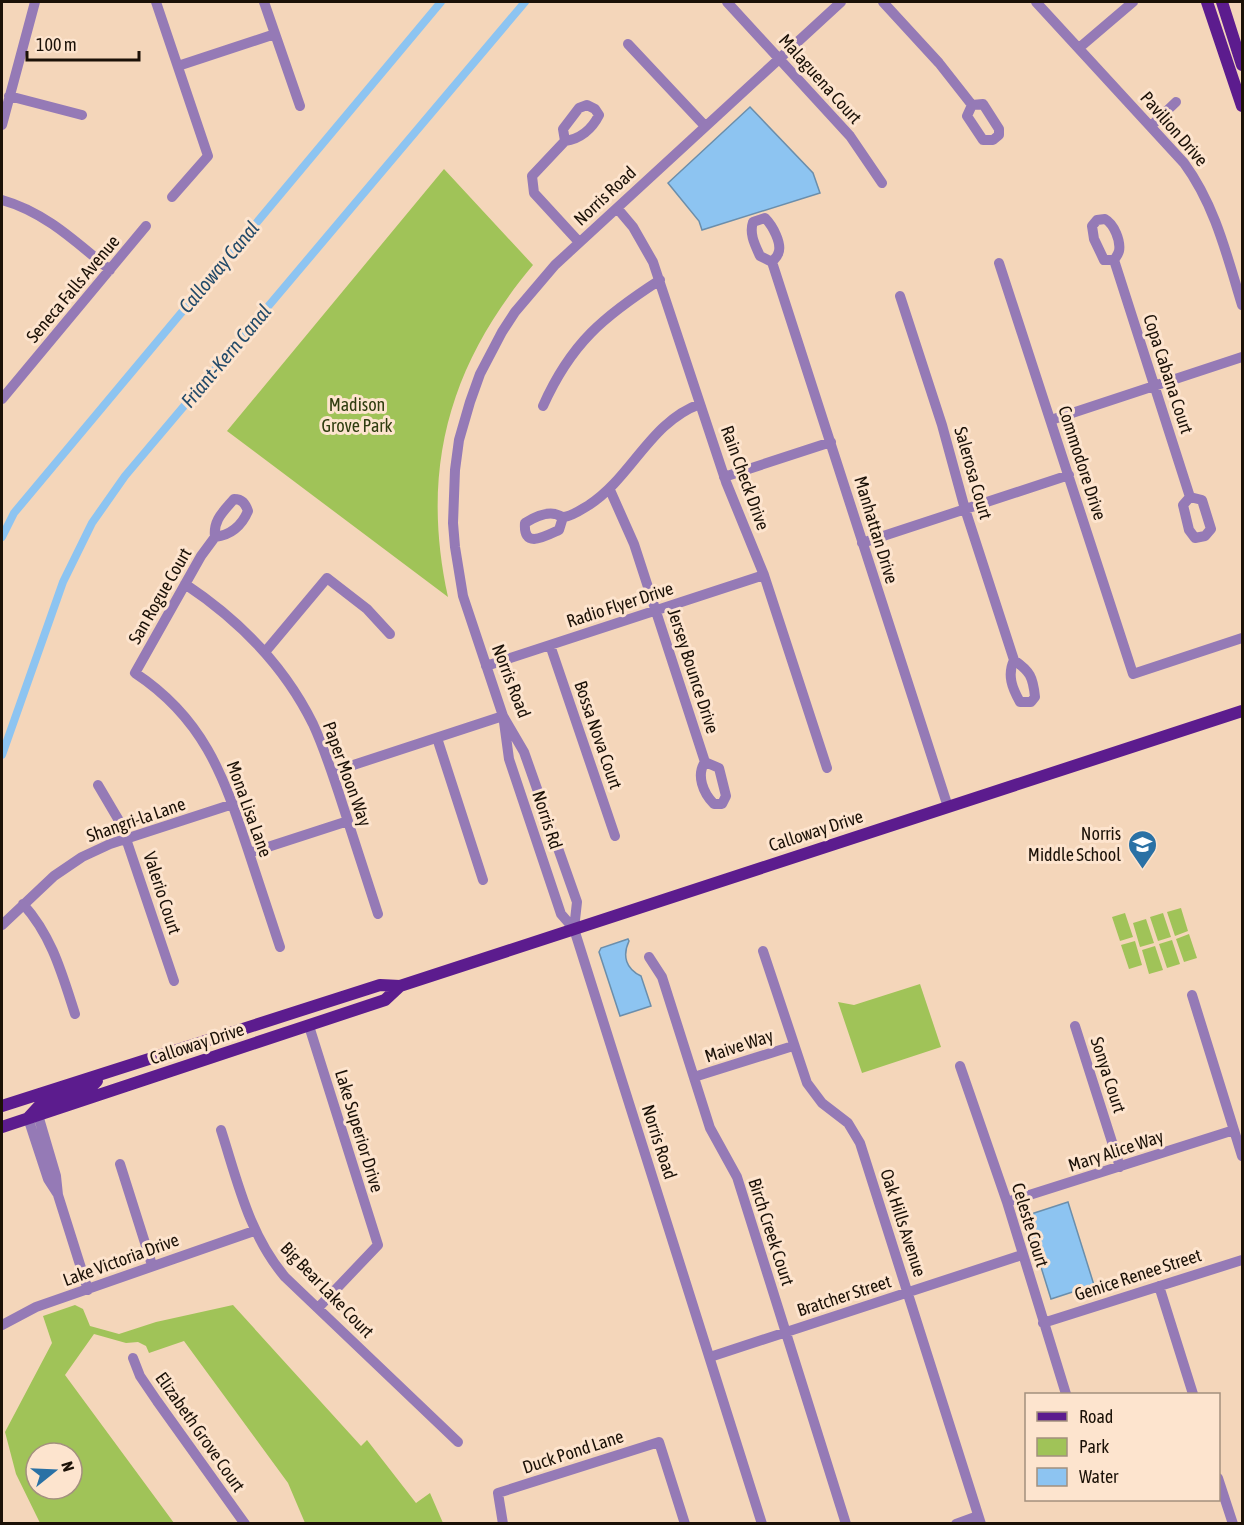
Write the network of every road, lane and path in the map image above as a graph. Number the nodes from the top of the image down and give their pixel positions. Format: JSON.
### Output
{"nodes":[{"id":1,"x":35,"y":2,"type":"edge"},
{"id":2,"x":156,"y":2,"type":"edge"},
{"id":3,"x":264,"y":2,"type":"edge"},
{"id":4,"x":727,"y":2,"type":"edge"},
{"id":5,"x":841,"y":2,"type":"edge"},
{"id":6,"x":883,"y":2,"type":"edge"},
{"id":7,"x":1036,"y":2,"type":"edge"},
{"id":8,"x":1133,"y":2,"type":"edge"},
{"id":9,"x":1206,"y":2,"type":"edge"},
{"id":10,"x":1222,"y":2,"type":"edge"},
{"id":11,"x":275,"y":34,"type":"junction"},
{"id":12,"x":627,"y":44,"type":"dead end"},
{"id":13,"x":1079,"y":48,"type":"junction"},
{"id":14,"x":779,"y":58,"type":"junction"},
{"id":15,"x":1242,"y":64,"type":"edge"},
{"id":16,"x":178,"y":66,"type":"junction"},
{"id":17,"x":9,"y":96,"type":"junction"},
{"id":18,"x":1176,"y":102,"type":"dead end"},
{"id":19,"x":972,"y":105,"type":"dead end"},
{"id":20,"x":300,"y":106,"type":"dead end"},
{"id":21,"x":1242,"y":106,"type":"edge"},
{"id":22,"x":82,"y":115,"type":"dead end"},
{"id":23,"x":2,"y":125,"type":"edge"},
{"id":24,"x":705,"y":126,"type":"junction"},
{"id":25,"x":1151,"y":126,"type":"junction"},
{"id":26,"x":565,"y":141,"type":"dead end"},
{"id":27,"x":882,"y":183,"type":"dead end"},
{"id":28,"x":172,"y":197,"type":"dead end"},
{"id":29,"x":2,"y":200,"type":"edge"},
{"id":30,"x":616,"y":208,"type":"junction"},
{"id":31,"x":146,"y":226,"type":"dead end"},
{"id":32,"x":579,"y":242,"type":"junction"},
{"id":33,"x":1114,"y":260,"type":"dead end"},
{"id":34,"x":772,"y":262,"type":"dead end"},
{"id":35,"x":999,"y":263,"type":"dead end"},
{"id":36,"x":110,"y":270,"type":"junction"},
{"id":37,"x":660,"y":280,"type":"junction"},
{"id":38,"x":900,"y":296,"type":"dead end"},
{"id":39,"x":1242,"y":302,"type":"edge"},
{"id":40,"x":1242,"y":357,"type":"edge"},
{"id":41,"x":1154,"y":386,"type":"junction"},
{"id":42,"x":2,"y":399,"type":"edge"},
{"id":43,"x":700,"y":404,"type":"junction"},
{"id":44,"x":543,"y":406,"type":"dead end"},
{"id":45,"x":1051,"y":420,"type":"junction"},
{"id":46,"x":831,"y":442,"type":"junction"},
{"id":47,"x":1069,"y":475,"type":"junction"},
{"id":48,"x":724,"y":477,"type":"junction"},
{"id":49,"x":610,"y":490,"type":"junction"},
{"id":50,"x":1191,"y":497,"type":"dead end"},
{"id":51,"x":965,"y":509,"type":"junction"},
{"id":52,"x":563,"y":517,"type":"dead end"},
{"id":53,"x":215,"y":537,"type":"dead end"},
{"id":54,"x":862,"y":543,"type":"junction"},
{"id":55,"x":764,"y":575,"type":"junction"},
{"id":56,"x":185,"y":584,"type":"junction"},
{"id":57,"x":656,"y":610,"type":"junction"},
{"id":58,"x":390,"y":634,"type":"dead end"},
{"id":59,"x":1242,"y":638,"type":"edge"},
{"id":60,"x":550,"y":645,"type":"junction"},
{"id":61,"x":265,"y":652,"type":"junction"},
{"id":62,"x":1014,"y":660,"type":"dead end"},
{"id":63,"x":486,"y":666,"type":"junction"},
{"id":64,"x":135,"y":673,"type":"joint"},
{"id":65,"x":1242,"y":711,"type":"edge"},
{"id":66,"x":503,"y":716,"type":"junction"},
{"id":67,"x":437,"y":738,"type":"junction"},
{"id":68,"x":705,"y":762,"type":"dead end"},
{"id":69,"x":827,"y":768,"type":"dead end"},
{"id":70,"x":332,"y":772,"type":"junction"},
{"id":71,"x":98,"y":785,"type":"dead end"},
{"id":72,"x":233,"y":804,"type":"junction"},
{"id":73,"x":948,"y":807,"type":"junction"},
{"id":74,"x":348,"y":821,"type":"junction"},
{"id":75,"x":615,"y":836,"type":"dead end"},
{"id":76,"x":127,"y":839,"type":"junction"},
{"id":77,"x":249,"y":853,"type":"junction"},
{"id":78,"x":483,"y":880,"type":"dead end"},
{"id":79,"x":23,"y":904,"type":"junction"},
{"id":80,"x":378,"y":914,"type":"dead end"},
{"id":81,"x":2,"y":924,"type":"edge"},
{"id":82,"x":574,"y":929,"type":"junction"},
{"id":83,"x":280,"y":947,"type":"dead end"},
{"id":84,"x":763,"y":951,"type":"dead end"},
{"id":85,"x":649,"y":957,"type":"dead end"},
{"id":86,"x":174,"y":981,"type":"dead end"},
{"id":87,"x":400,"y":986,"type":"junction"},
{"id":88,"x":373,"y":987,"type":"junction"},
{"id":89,"x":1192,"y":995,"type":"dead end"},
{"id":90,"x":75,"y":1014,"type":"dead end"},
{"id":91,"x":309,"y":1026,"type":"junction"},
{"id":92,"x":1075,"y":1026,"type":"dead end"},
{"id":93,"x":794,"y":1046,"type":"junction"},
{"id":94,"x":960,"y":1066,"type":"dead end"},
{"id":95,"x":105,"y":1074,"type":"junction"},
{"id":96,"x":694,"y":1077,"type":"junction"},
{"id":97,"x":2,"y":1106,"type":"edge"},
{"id":98,"x":33,"y":1117,"type":"junction"},
{"id":99,"x":2,"y":1127,"type":"edge"},
{"id":100,"x":221,"y":1130,"type":"dead end"},
{"id":101,"x":1234,"y":1130,"type":"junction"},
{"id":102,"x":1242,"y":1156,"type":"edge"},
{"id":103,"x":120,"y":1164,"type":"dead end"},
{"id":104,"x":1120,"y":1167,"type":"junction"},
{"id":105,"x":1007,"y":1203,"type":"junction"},
{"id":106,"x":254,"y":1231,"type":"junction"},
{"id":107,"x":1022,"y":1255,"type":"junction"},
{"id":108,"x":1242,"y":1260,"type":"edge"},
{"id":109,"x":152,"y":1265,"type":"junction"},
{"id":110,"x":1159,"y":1286,"type":"junction"},
{"id":111,"x":88,"y":1290,"type":"junction"},
{"id":112,"x":907,"y":1293,"type":"junction"},
{"id":113,"x":318,"y":1308,"type":"junction"},
{"id":114,"x":1043,"y":1323,"type":"junction"},
{"id":115,"x":2,"y":1325,"type":"edge"},
{"id":116,"x":786,"y":1333,"type":"junction"},
{"id":117,"x":710,"y":1357,"type":"junction"},
{"id":118,"x":133,"y":1358,"type":"dead end"},
{"id":119,"x":1065,"y":1393,"type":"edge"},
{"id":120,"x":1192,"y":1393,"type":"edge"},
{"id":121,"x":458,"y":1442,"type":"dead end"},
{"id":122,"x":1220,"y":1484,"type":"edge"},
{"id":123,"x":979,"y":1520,"type":"edge"},
{"id":124,"x":245,"y":1524,"type":"edge"},
{"id":125,"x":503,"y":1524,"type":"edge"},
{"id":126,"x":685,"y":1524,"type":"edge"},
{"id":127,"x":762,"y":1524,"type":"edge"},
{"id":128,"x":846,"y":1524,"type":"edge"},
{"id":129,"x":956,"y":1524,"type":"edge"},
{"id":130,"x":1233,"y":1524,"type":"edge"}],
"edges":[{"from":1,"to":17,"type":"street"},
{"from":2,"to":16,"type":"street"},
{"from":3,"to":11,"type":"street"},
{"from":4,"to":14,"type":"street","name":"Malaguena Court"},
{"from":5,"to":14,"type":"street","name":"Norris Road"},
{"from":6,"to":19,"type":"street"},
{"from":7,"to":13,"type":"street","name":"Pavilion Drive"},
{"from":8,"to":13,"type":"street"},
{"from":9,"to":21,"type":"main road"},
{"from":10,"to":15,"type":"main road"},
{"from":11,"to":16,"type":"street"},
{"from":11,"to":20,"type":"street"},
{"from":12,"to":24,"type":"street"},
{"from":13,"to":25,"type":"street","name":"Pavilion Drive"},
{"from":14,"to":24,"type":"street","name":"Norris Road"},
{"from":14,"to":27,"type":"street","name":"Malaguena Court"},
{"from":16,"to":28,"type":"street"},
{"from":17,"to":22,"type":"street"},
{"from":17,"to":23,"type":"street"},
{"from":18,"to":25,"type":"street"},
{"from":24,"to":30,"type":"street","name":"Norris Road"},
{"from":25,"to":39,"type":"street","name":"Pavilion Drive"},
{"from":26,"to":32,"type":"street"},
{"from":29,"to":36,"type":"street"},
{"from":30,"to":32,"type":"street","name":"Norris Road"},
{"from":30,"to":37,"type":"street","name":"Rain Check Drive"},
{"from":31,"to":36,"type":"street","name":"Seneca Falls Avenue"},
{"from":32,"to":63,"type":"street","name":"Norris Road"},
{"from":33,"to":41,"type":"street","name":"Copa Cabana Court"},
{"from":34,"to":46,"type":"street","name":"Manhattan Drive"},
{"from":35,"to":45,"type":"street","name":"Commodore Drive"},
{"from":36,"to":42,"type":"street","name":"Seneca Falls Avenue"},
{"from":37,"to":43,"type":"street","name":"Rain Check Drive"},
{"from":37,"to":44,"type":"street"},
{"from":38,"to":51,"type":"street","name":"Salerosa Court"},
{"from":40,"to":41,"type":"street"},
{"from":41,"to":45,"type":"street"},
{"from":41,"to":50,"type":"street","name":"Copa Cabana Court"},
{"from":43,"to":48,"type":"street","name":"Rain Check Drive"},
{"from":43,"to":49,"type":"street"},
{"from":45,"to":47,"type":"street","name":"Commodore Drive"},
{"from":46,"to":48,"type":"street"},
{"from":46,"to":54,"type":"street","name":"Manhattan Drive"},
{"from":47,"to":51,"type":"street"},
{"from":47,"to":59,"type":"street","name":"Commodore Drive"},
{"from":48,"to":55,"type":"street","name":"Rain Check Drive"},
{"from":49,"to":52,"type":"street"},
{"from":49,"to":57,"type":"street","name":"Jersey Bounce Drive"},
{"from":51,"to":54,"type":"street"},
{"from":51,"to":62,"type":"street","name":"Salerosa Court"},
{"from":53,"to":56,"type":"street","name":"San Rogue Court"},
{"from":54,"to":73,"type":"street","name":"Manhattan Drive"},
{"from":55,"to":57,"type":"street","name":"Radio Flyer Drive"},
{"from":55,"to":69,"type":"street","name":"Rain Check Drive"},
{"from":56,"to":61,"type":"street","name":"Paper Moon Way"},
{"from":56,"to":64,"type":"street","name":"San Rogue Court"},
{"from":57,"to":60,"type":"street","name":"Radio Flyer Drive"},
{"from":57,"to":68,"type":"street","name":"Jersey Bounce Drive"},
{"from":58,"to":61,"type":"street"},
{"from":60,"to":63,"type":"street","name":"Radio Flyer Drive"},
{"from":60,"to":75,"type":"street","name":"Bossa Nova Court"},
{"from":61,"to":70,"type":"street","name":"Paper Moon Way"},
{"from":63,"to":66,"type":"street","name":"Norris Road"},
{"from":64,"to":72,"type":"street","name":"Mona Lisa Lane"},
{"from":65,"to":73,"type":"main road","name":"Calloway Drive"},
{"from":66,"to":67,"type":"street"},
{"from":66,"to":82,"type":"street","name":"Norris Rd"},
{"from":66,"to":82,"type":"street","name":"Norris Road"},
{"from":67,"to":70,"type":"street"},
{"from":67,"to":78,"type":"street"},
{"from":70,"to":74,"type":"street","name":"Paper Moon Way"},
{"from":71,"to":76,"type":"street","name":"Valerio Court"},
{"from":72,"to":76,"type":"street","name":"Shangri-la Lane"},
{"from":72,"to":77,"type":"street","name":"Mona Lisa Lane"},
{"from":73,"to":82,"type":"main road","name":"Calloway Drive"},
{"from":74,"to":77,"type":"street"},
{"from":74,"to":80,"type":"street","name":"Paper Moon Way"},
{"from":76,"to":79,"type":"street","name":"Shangri-la Lane"},
{"from":76,"to":86,"type":"street","name":"Valerio Court"},
{"from":77,"to":83,"type":"street","name":"Mona Lisa Lane"},
{"from":79,"to":81,"type":"street","name":"Shangri-la Lane"},
{"from":79,"to":90,"type":"street"},
{"from":82,"to":87,"type":"main road","name":"Calloway Drive"},
{"from":82,"to":117,"type":"street","name":"Norris Road"},
{"from":84,"to":93,"type":"street","name":"Oak Hills Avenue"},
{"from":85,"to":96,"type":"street","name":"Birch Creek Court"},
{"from":87,"to":88,"type":"main road","name":"Calloway Drive"},
{"from":87,"to":91,"type":"main road","name":"Calloway Drive"},
{"from":88,"to":91,"type":"main road"},
{"from":88,"to":95,"type":"main road","name":"Calloway Drive"},
{"from":89,"to":101,"type":"street"},
{"from":91,"to":98,"type":"main road","name":"Calloway Drive"},
{"from":91,"to":113,"type":"street","name":"Lake Superior Drive"},
{"from":92,"to":104,"type":"street","name":"Sonya Court"},
{"from":93,"to":96,"type":"street","name":"Maive Way"},
{"from":93,"to":112,"type":"street","name":"Oak Hills Avenue"},
{"from":94,"to":105,"type":"street","name":"Celeste Court"},
{"from":95,"to":97,"type":"main road","name":"Calloway Drive"},
{"from":95,"to":98,"type":"main road"},
{"from":96,"to":116,"type":"street","name":"Birch Creek Court"},
{"from":98,"to":99,"type":"main road","name":"Calloway Drive"},
{"from":98,"to":111,"type":"street"},
{"from":100,"to":106,"type":"street","name":"Big Bear Lake Court"},
{"from":101,"to":102,"type":"street"},
{"from":101,"to":104,"type":"street","name":"Mary Alice Way"},
{"from":103,"to":109,"type":"street"},
{"from":104,"to":105,"type":"street","name":"Mary Alice Way"},
{"from":105,"to":107,"type":"street","name":"Celeste Court"},
{"from":106,"to":109,"type":"street","name":"Lake Victoria Drive"},
{"from":106,"to":113,"type":"street","name":"Big Bear Lake Court"},
{"from":107,"to":112,"type":"street","name":"Bratcher Street"},
{"from":107,"to":114,"type":"street","name":"Celeste Court"},
{"from":108,"to":110,"type":"street","name":"Genice Renee Street"},
{"from":109,"to":111,"type":"street","name":"Lake Victoria Drive"},
{"from":110,"to":114,"type":"street","name":"Genice Renee Street"},
{"from":110,"to":120,"type":"street"},
{"from":111,"to":115,"type":"street","name":"Lake Victoria Drive"},
{"from":112,"to":116,"type":"street","name":"Bratcher Street"},
{"from":112,"to":123,"type":"street","name":"Oak Hills Avenue"},
{"from":113,"to":121,"type":"street","name":"Big Bear Lake Court"},
{"from":114,"to":119,"type":"street","name":"Celeste Court"},
{"from":116,"to":117,"type":"street","name":"Bratcher Street"},
{"from":116,"to":128,"type":"street","name":"Birch Creek Court"},
{"from":117,"to":127,"type":"street","name":"Norris Road"},
{"from":118,"to":124,"type":"street","name":"Elizabeth Grove Court"},
{"from":122,"to":130,"type":"street"},
{"from":123,"to":129,"type":"street"},
{"from":125,"to":126,"type":"street","name":"Duck Pond Lane"}]}
